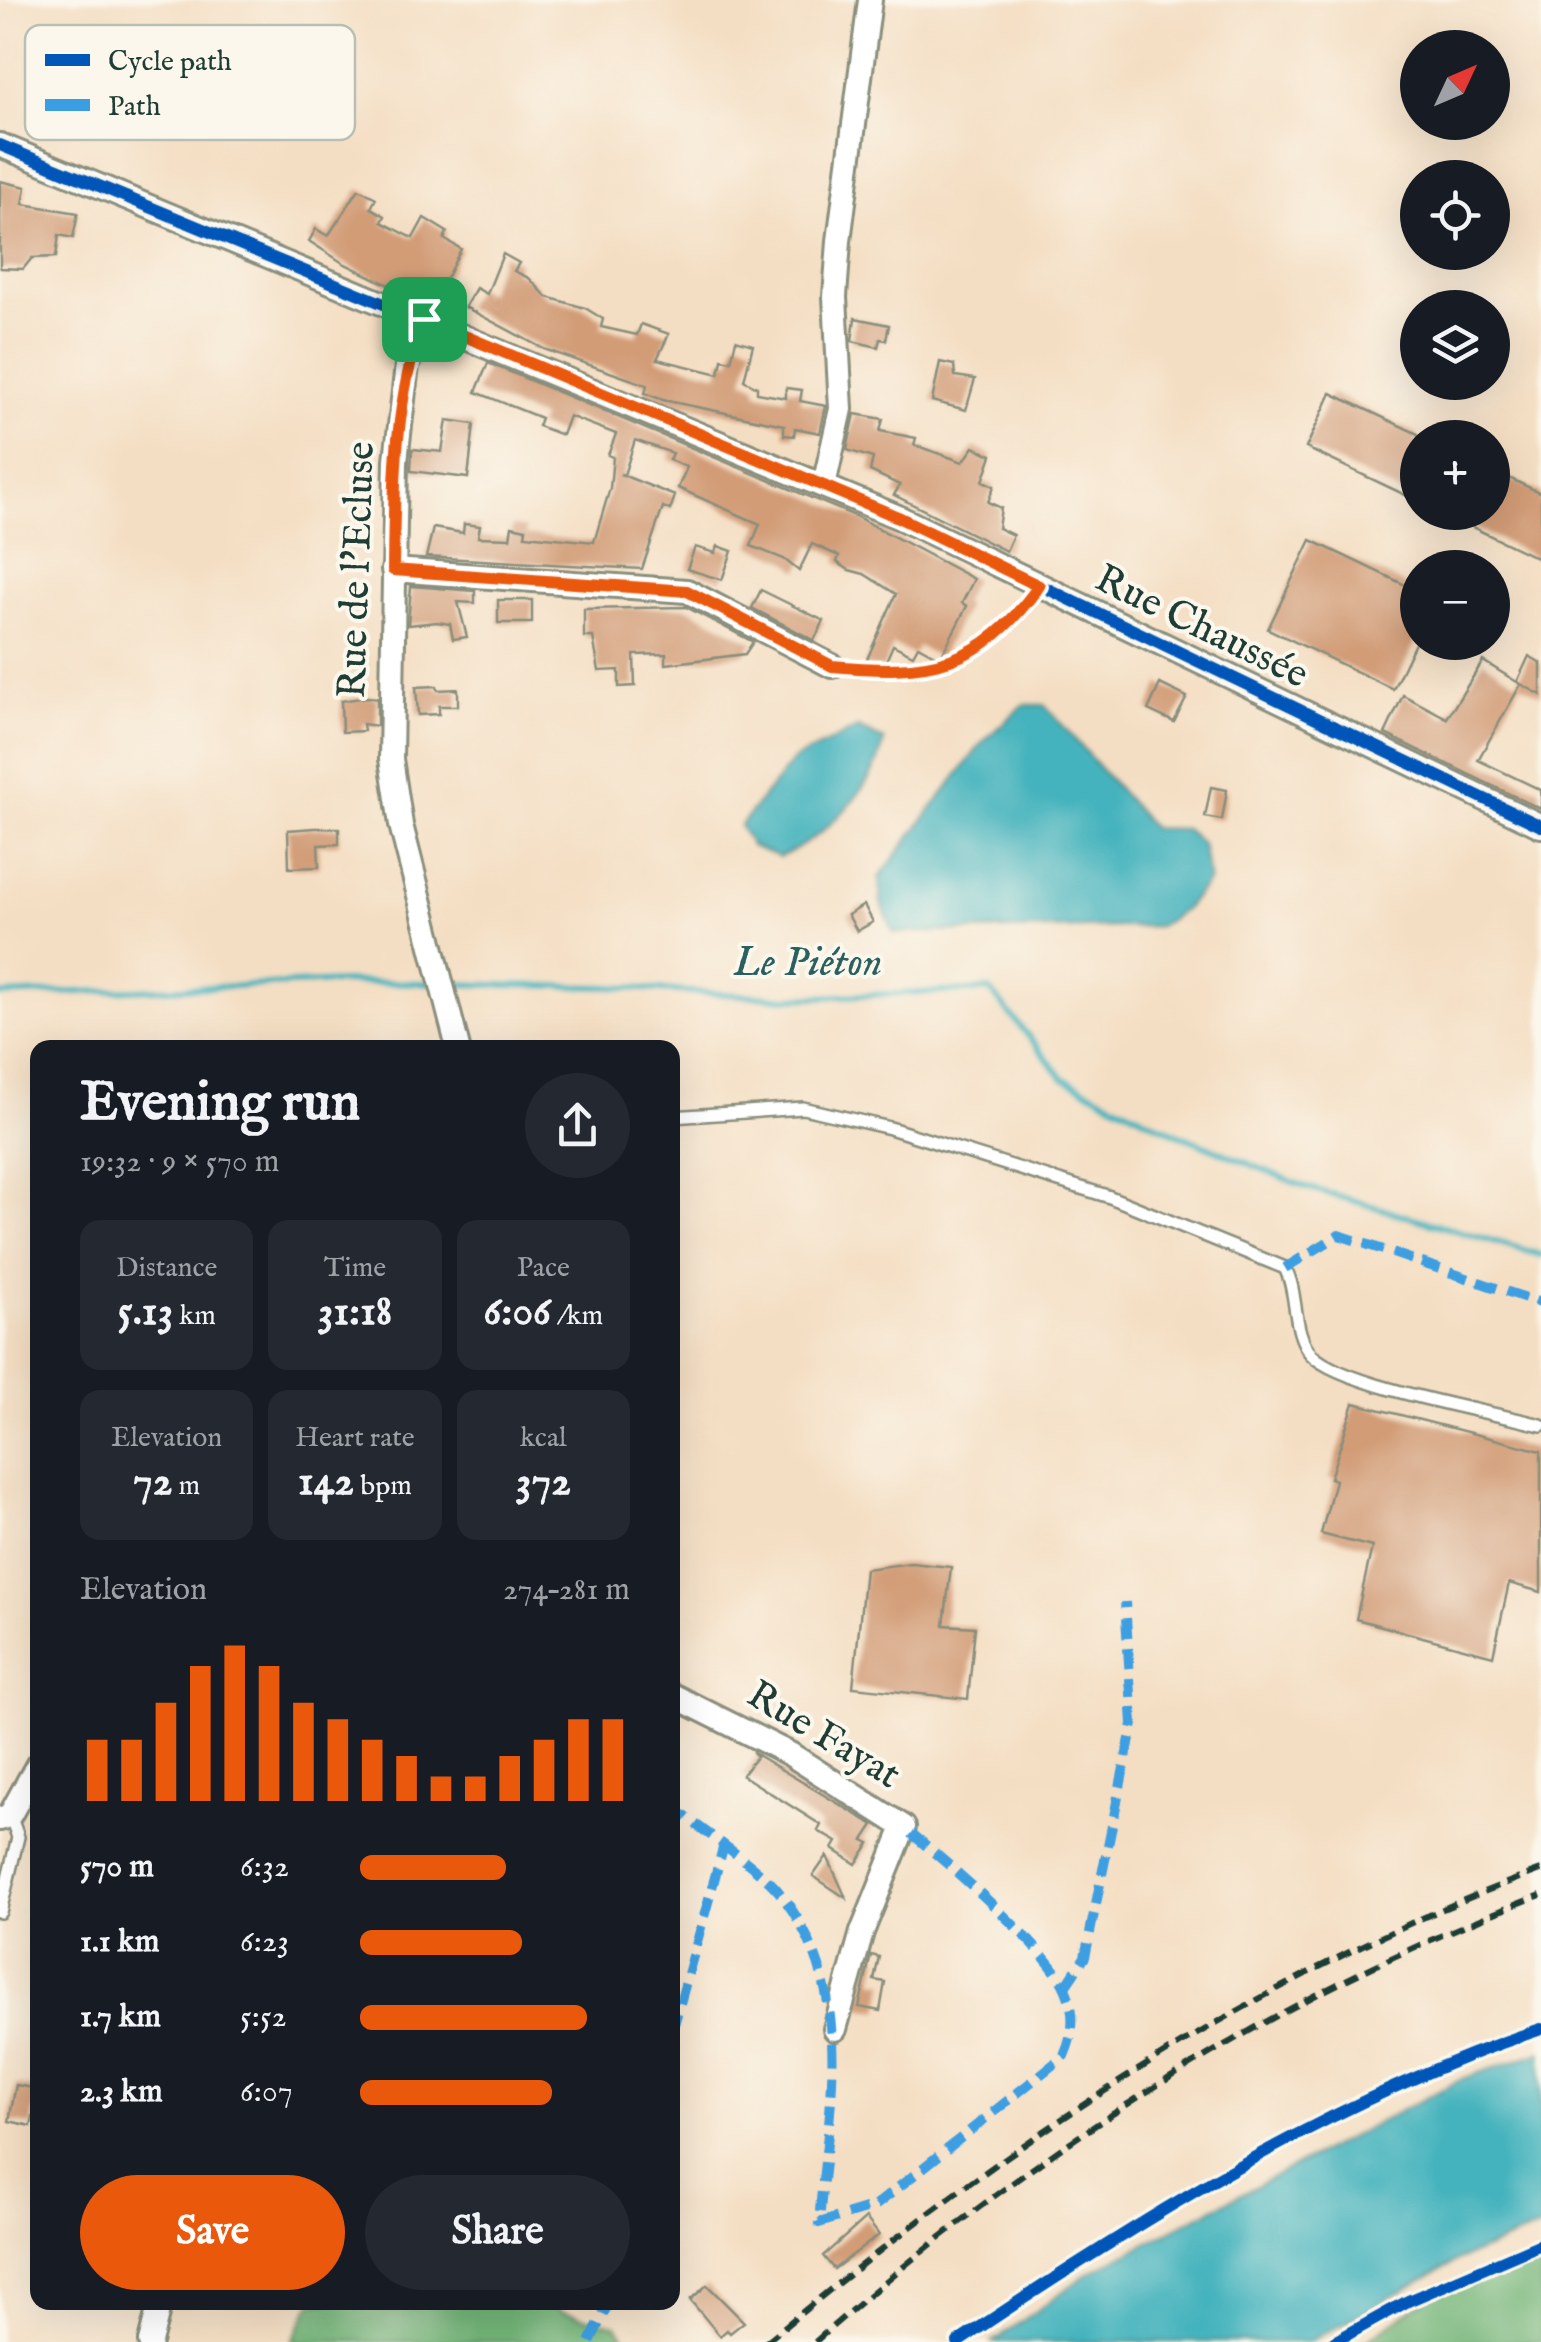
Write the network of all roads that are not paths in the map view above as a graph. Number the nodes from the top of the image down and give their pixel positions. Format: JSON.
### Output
{"nodes":[{"id":1,"x":870,"y":0,"type":"edge"},
{"id":2,"x":0,"y":145,"type":"edge"},
{"id":3,"x":424,"y":319,"type":"junction"},
{"id":4,"x":824,"y":485,"type":"junction"},
{"id":5,"x":393,"y":570,"type":"junction"},
{"id":6,"x":832,"y":666,"type":"road end"},
{"id":7,"x":1541,"y":826,"type":"edge"},
{"id":8,"x":456,"y":1040,"type":"edge"},
{"id":9,"x":680,"y":1116,"type":"edge"},
{"id":10,"x":1541,"y":1425,"type":"edge"},
{"id":11,"x":680,"y":1699,"type":"edge"},
{"id":12,"x":30,"y":1777,"type":"edge"},
{"id":13,"x":5,"y":1817,"type":"edge"},
{"id":14,"x":0,"y":1912,"type":"edge"},
{"id":15,"x":835,"y":2029,"type":"dead end"},
{"id":16,"x":158,"y":2310,"type":"edge"},
{"id":17,"x":150,"y":2342,"type":"edge"}],
"edges":[{"from":1,"to":4,"type":"street"},
{"from":2,"to":3,"type":"street","name":"Rue Chaussée"},
{"from":3,"to":4,"type":"street","name":"Rue Chaussée"},
{"from":3,"to":5,"type":"street","name":"Rue de l'Ecluse"},
{"from":4,"to":7,"type":"street","name":"Rue Chaussée"},
{"from":5,"to":6,"type":"street"},
{"from":5,"to":8,"type":"street","name":"Rue de l'Ecluse"},
{"from":9,"to":10,"type":"lane"},
{"from":11,"to":15,"type":"street","name":"Rue Fayat"},
{"from":12,"to":13,"type":"street"},
{"from":13,"to":14,"type":"lane"},
{"from":16,"to":17,"type":"street"}]}
